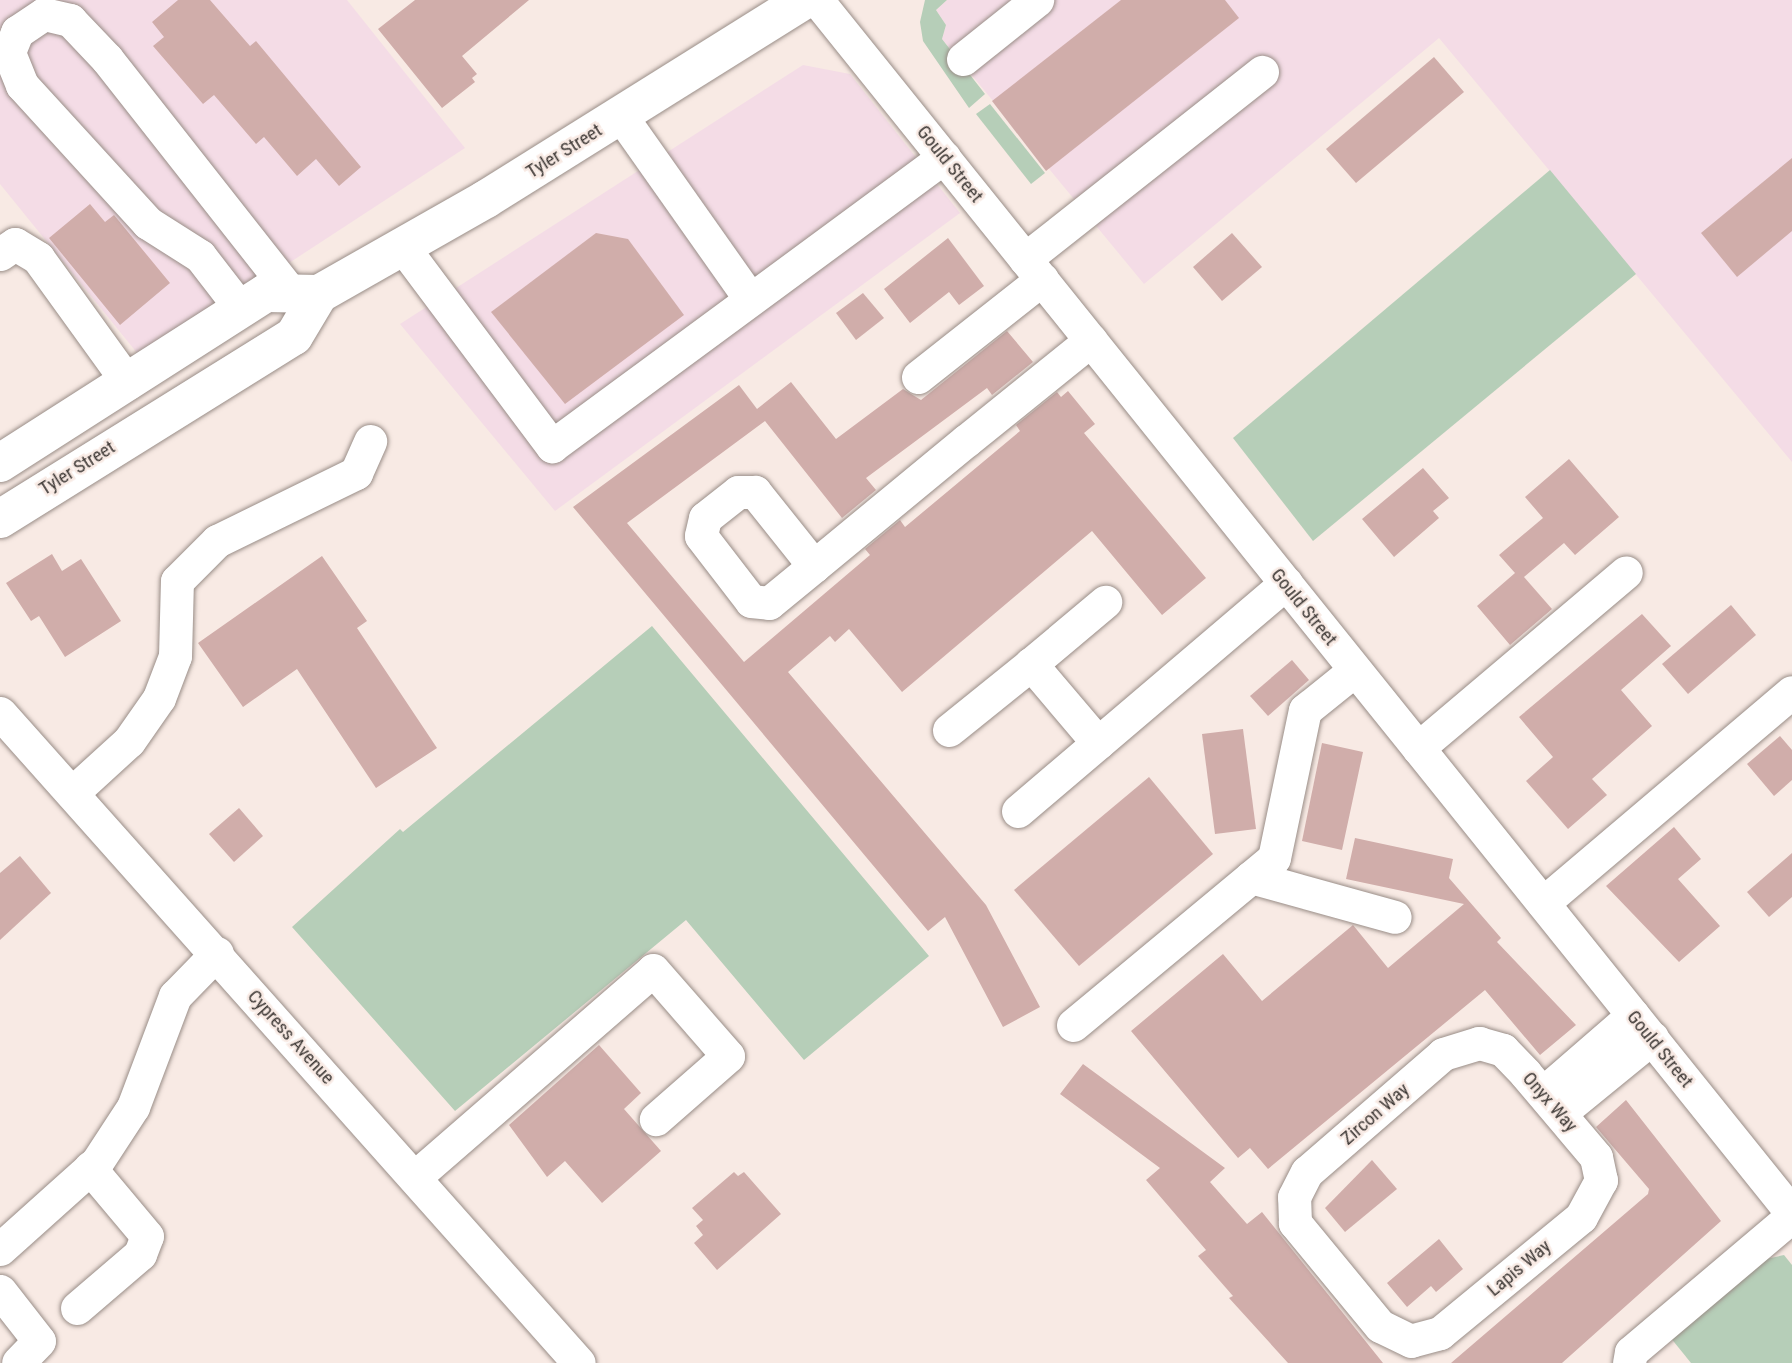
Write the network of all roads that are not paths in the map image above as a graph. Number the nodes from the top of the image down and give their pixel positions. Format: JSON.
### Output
{"nodes":[{"id":1,"x":804,"y":0,"type":"edge"},
{"id":2,"x":817,"y":0,"type":"edge"},
{"id":3,"x":1037,"y":0,"type":"edge"},
{"id":4,"x":963,"y":59,"type":"dead end"},
{"id":5,"x":1262,"y":72,"type":"dead end"},
{"id":6,"x":621,"y":116,"type":"junction"},
{"id":7,"x":944,"y":157,"type":"junction"},
{"id":8,"x":403,"y":247,"type":"junction"},
{"id":9,"x":0,"y":254,"type":"edge"},
{"id":10,"x":1033,"y":269,"type":"junction"},
{"id":11,"x":305,"y":294,"type":"junction"},
{"id":12,"x":750,"y":299,"type":"junction"},
{"id":13,"x":241,"y":309,"type":"junction"},
{"id":14,"x":1091,"y":340,"type":"junction"},
{"id":15,"x":918,"y":377,"type":"dead end"},
{"id":16,"x":128,"y":383,"type":"junction"},
{"id":17,"x":370,"y":442,"type":"dead end"},
{"id":18,"x":0,"y":463,"type":"edge"},
{"id":19,"x":0,"y":519,"type":"edge"},
{"id":20,"x":814,"y":566,"type":"dead end"},
{"id":21,"x":1626,"y":572,"type":"dead end"},
{"id":22,"x":1286,"y":583,"type":"junction"},
{"id":23,"x":1105,"y":602,"type":"dead end"},
{"id":24,"x":1031,"y":664,"type":"junction"},
{"id":25,"x":1355,"y":670,"type":"junction"},
{"id":26,"x":1792,"y":692,"type":"edge"},
{"id":27,"x":0,"y":713,"type":"edge"},
{"id":28,"x":949,"y":730,"type":"dead end"},
{"id":29,"x":1098,"y":743,"type":"junction"},
{"id":30,"x":1418,"y":748,"type":"junction"},
{"id":31,"x":72,"y":793,"type":"junction"},
{"id":32,"x":1018,"y":811,"type":"dead end"},
{"id":33,"x":1251,"y":877,"type":"junction"},
{"id":34,"x":1543,"y":903,"type":"junction"},
{"id":35,"x":1395,"y":917,"type":"dead end"},
{"id":36,"x":217,"y":953,"type":"junction"},
{"id":37,"x":1073,"y":1025,"type":"dead end"},
{"id":38,"x":1642,"y":1027,"type":"junction"},
{"id":39,"x":1479,"y":1043,"type":"joint"},
{"id":40,"x":1551,"y":1103,"type":"junction"},
{"id":41,"x":656,"y":1119,"type":"dead end"},
{"id":42,"x":90,"y":1168,"type":"junction"},
{"id":43,"x":415,"y":1177,"type":"junction"},
{"id":44,"x":1601,"y":1180,"type":"joint"},
{"id":45,"x":1792,"y":1215,"type":"edge"},
{"id":46,"x":0,"y":1248,"type":"edge"},
{"id":47,"x":0,"y":1291,"type":"edge"},
{"id":48,"x":77,"y":1308,"type":"dead end"},
{"id":49,"x":1422,"y":1340,"type":"joint"},
{"id":50,"x":18,"y":1363,"type":"edge"},
{"id":51,"x":579,"y":1363,"type":"edge"},
{"id":52,"x":1629,"y":1363,"type":"edge"}],
"edges":[{"from":1,"to":6,"type":"main road","name":"Tyler Street"},
{"from":2,"to":7,"type":"street","name":"Gould Street"},
{"from":3,"to":4,"type":"street"},
{"from":5,"to":10,"type":"street"},
{"from":6,"to":8,"type":"main road","name":"Tyler Street"},
{"from":6,"to":12,"type":"street"},
{"from":7,"to":10,"type":"street","name":"Gould Street"},
{"from":7,"to":12,"type":"street"},
{"from":8,"to":11,"type":"main road","name":"Tyler Street"},
{"from":8,"to":12,"type":"street"},
{"from":9,"to":16,"type":"street"},
{"from":10,"to":14,"type":"street","name":"Gould Street"},
{"from":10,"to":15,"type":"street"},
{"from":11,"to":13,"type":"main road","name":"Tyler Street"},
{"from":11,"to":13,"type":"street"},
{"from":11,"to":19,"type":"main road","name":"Tyler Street"},
{"from":13,"to":16,"type":"main road","name":"Tyler Street"},
{"from":14,"to":20,"type":"street"},
{"from":14,"to":22,"type":"street","name":"Gould Street"},
{"from":16,"to":18,"type":"main road","name":"Tyler Street"},
{"from":17,"to":31,"type":"street"},
{"from":21,"to":30,"type":"street"},
{"from":22,"to":25,"type":"street","name":"Gould Street"},
{"from":22,"to":29,"type":"street"},
{"from":23,"to":24,"type":"street"},
{"from":24,"to":28,"type":"street"},
{"from":24,"to":29,"type":"street"},
{"from":25,"to":30,"type":"street","name":"Gould Street"},
{"from":25,"to":33,"type":"street"},
{"from":26,"to":34,"type":"street"},
{"from":27,"to":31,"type":"street","name":"Cypress Avenue"},
{"from":29,"to":32,"type":"street"},
{"from":30,"to":34,"type":"street","name":"Gould Street"},
{"from":31,"to":36,"type":"street","name":"Cypress Avenue"},
{"from":33,"to":35,"type":"street"},
{"from":33,"to":37,"type":"street"},
{"from":34,"to":38,"type":"street","name":"Gould Street"},
{"from":36,"to":42,"type":"street"},
{"from":36,"to":43,"type":"street","name":"Cypress Avenue"},
{"from":38,"to":40,"type":"street"},
{"from":38,"to":45,"type":"street","name":"Gould Street"},
{"from":39,"to":40,"type":"street","name":"Onyx Way"},
{"from":39,"to":49,"type":"street","name":"Zircon Way"},
{"from":40,"to":44,"type":"street","name":"Onyx Way"},
{"from":41,"to":43,"type":"street"},
{"from":42,"to":46,"type":"street"},
{"from":42,"to":48,"type":"street"},
{"from":43,"to":51,"type":"street","name":"Cypress Avenue"},
{"from":44,"to":49,"type":"street","name":"Lapis Way"},
{"from":45,"to":52,"type":"street"},
{"from":47,"to":50,"type":"street"}]}
